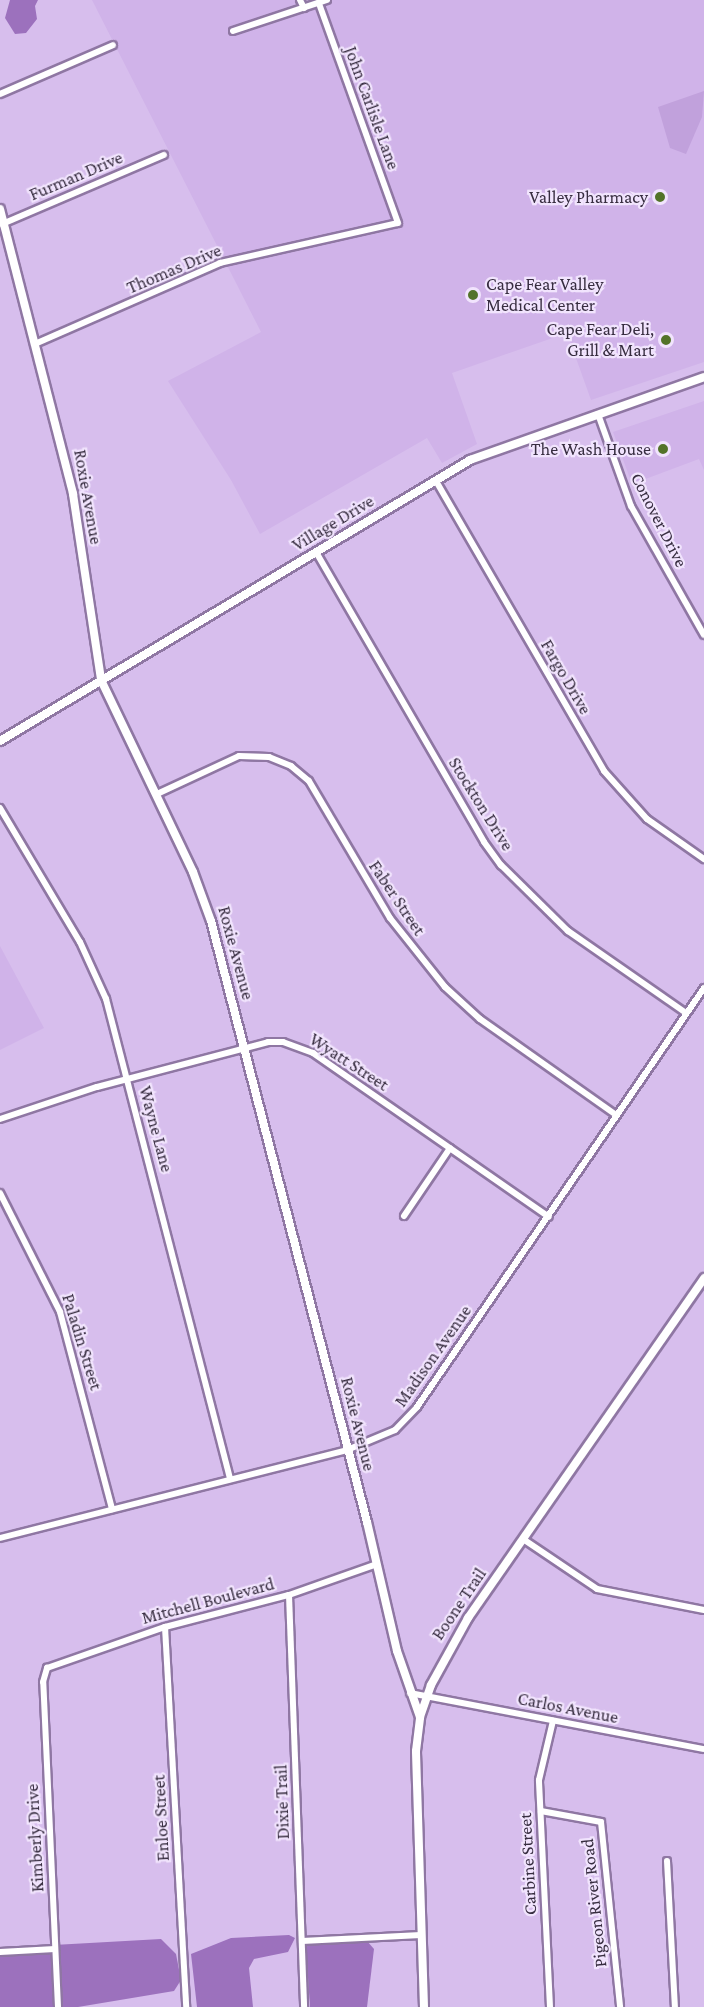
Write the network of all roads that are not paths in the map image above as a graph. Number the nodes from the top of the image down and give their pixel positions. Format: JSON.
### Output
{"nodes":[{"id":1,"x":300,"y":0,"type":"edge"},
{"id":2,"x":327,"y":0,"type":"edge"},
{"id":3,"x":319,"y":3,"type":"junction"},
{"id":4,"x":304,"y":8,"type":"junction"},
{"id":5,"x":233,"y":31,"type":"dead end"},
{"id":6,"x":113,"y":45,"type":"dead end"},
{"id":7,"x":0,"y":94,"type":"edge"},
{"id":8,"x":164,"y":155,"type":"dead end"},
{"id":9,"x":0,"y":209,"type":"edge"},
{"id":10,"x":398,"y":223,"type":"joint"},
{"id":11,"x":2,"y":224,"type":"edge"},
{"id":12,"x":37,"y":343,"type":"junction"},
{"id":13,"x":704,"y":377,"type":"edge"},
{"id":14,"x":598,"y":414,"type":"junction"},
{"id":15,"x":436,"y":481,"type":"junction"},
{"id":16,"x":316,"y":552,"type":"junction"},
{"id":17,"x":704,"y":635,"type":"edge"},
{"id":18,"x":101,"y":680,"type":"junction"},
{"id":19,"x":0,"y":741,"type":"edge"},
{"id":20,"x":157,"y":794,"type":"junction"},
{"id":21,"x":0,"y":808,"type":"edge"},
{"id":22,"x":704,"y":859,"type":"edge"},
{"id":23,"x":704,"y":988,"type":"edge"},
{"id":24,"x":686,"y":1013,"type":"junction"},
{"id":25,"x":245,"y":1048,"type":"junction"},
{"id":26,"x":128,"y":1079,"type":"junction"},
{"id":27,"x":616,"y":1115,"type":"junction"},
{"id":28,"x":0,"y":1119,"type":"edge"},
{"id":29,"x":450,"y":1148,"type":"junction"},
{"id":30,"x":0,"y":1193,"type":"edge"},
{"id":31,"x":404,"y":1216,"type":"dead end"},
{"id":32,"x":549,"y":1217,"type":"junction"},
{"id":33,"x":704,"y":1278,"type":"edge"},
{"id":34,"x":347,"y":1450,"type":"junction"},
{"id":35,"x":230,"y":1479,"type":"junction"},
{"id":36,"x":112,"y":1509,"type":"junction"},
{"id":37,"x":0,"y":1538,"type":"edge"},
{"id":38,"x":523,"y":1539,"type":"junction"},
{"id":39,"x":377,"y":1564,"type":"junction"},
{"id":40,"x":289,"y":1595,"type":"junction"},
{"id":41,"x":704,"y":1610,"type":"edge"},
{"id":42,"x":165,"y":1627,"type":"junction"},
{"id":43,"x":47,"y":1668,"type":"joint"},
{"id":44,"x":409,"y":1693,"type":"junction"},
{"id":45,"x":426,"y":1697,"type":"junction"},
{"id":46,"x":420,"y":1718,"type":"junction"},
{"id":47,"x":553,"y":1720,"type":"junction"},
{"id":48,"x":704,"y":1749,"type":"edge"},
{"id":49,"x":541,"y":1811,"type":"junction"},
{"id":50,"x":667,"y":1862,"type":"dead end"},
{"id":51,"x":421,"y":1935,"type":"junction"},
{"id":52,"x":302,"y":1941,"type":"junction"},
{"id":53,"x":55,"y":1949,"type":"junction"},
{"id":54,"x":0,"y":1952,"type":"edge"},
{"id":55,"x":58,"y":2007,"type":"edge"},
{"id":56,"x":186,"y":2007,"type":"edge"},
{"id":57,"x":304,"y":2007,"type":"edge"},
{"id":58,"x":424,"y":2007,"type":"edge"},
{"id":59,"x":550,"y":2007,"type":"edge"},
{"id":60,"x":620,"y":2007,"type":"edge"},
{"id":61,"x":675,"y":2007,"type":"edge"}],
"edges":[{"from":1,"to":4,"type":"street"},
{"from":2,"to":3,"type":"street"},
{"from":3,"to":4,"type":"street"},
{"from":3,"to":10,"type":"street","name":"John Carlisle Lane"},
{"from":4,"to":5,"type":"street"},
{"from":6,"to":7,"type":"street"},
{"from":8,"to":11,"type":"street","name":"Furman Drive"},
{"from":9,"to":11,"type":"street","name":"Roxie Avenue"},
{"from":10,"to":12,"type":"street","name":"Thomas Drive"},
{"from":11,"to":12,"type":"street","name":"Roxie Avenue"},
{"from":12,"to":18,"type":"street","name":"Roxie Avenue"},
{"from":13,"to":14,"type":"street","name":"Village Drive"},
{"from":14,"to":15,"type":"street","name":"Village Drive"},
{"from":14,"to":17,"type":"street","name":"Conover Drive"},
{"from":15,"to":16,"type":"street","name":"Village Drive"},
{"from":15,"to":22,"type":"street","name":"Fargo Drive"},
{"from":16,"to":18,"type":"street","name":"Village Drive"},
{"from":16,"to":24,"type":"street","name":"Stockton Drive"},
{"from":18,"to":19,"type":"street","name":"Village Drive"},
{"from":18,"to":20,"type":"street","name":"Roxie Avenue"},
{"from":20,"to":25,"type":"street","name":"Roxie Avenue"},
{"from":20,"to":27,"type":"street","name":"Faber Street"},
{"from":21,"to":26,"type":"street","name":"Wayne Lane"},
{"from":23,"to":24,"type":"street","name":"Madison Avenue"},
{"from":24,"to":27,"type":"street","name":"Madison Avenue"},
{"from":25,"to":26,"type":"street","name":"Wyatt Street"},
{"from":25,"to":29,"type":"street","name":"Wyatt Street"},
{"from":25,"to":34,"type":"street","name":"Roxie Avenue"},
{"from":26,"to":28,"type":"street","name":"Wyatt Street"},
{"from":26,"to":35,"type":"street","name":"Wayne Lane"},
{"from":27,"to":32,"type":"street","name":"Madison Avenue"},
{"from":29,"to":31,"type":"street"},
{"from":29,"to":32,"type":"street","name":"Wyatt Street"},
{"from":30,"to":36,"type":"street","name":"Paladin Street"},
{"from":32,"to":34,"type":"street","name":"Madison Avenue"},
{"from":33,"to":38,"type":"street","name":"Boone Trail"},
{"from":34,"to":35,"type":"street","name":"Madison Avenue"},
{"from":34,"to":39,"type":"street","name":"Roxie Avenue"},
{"from":35,"to":36,"type":"street","name":"Madison Avenue"},
{"from":36,"to":37,"type":"street","name":"Madison Avenue"},
{"from":38,"to":41,"type":"street"},
{"from":38,"to":45,"type":"street","name":"Boone Trail"},
{"from":39,"to":40,"type":"street","name":"Mitchell Boulevard"},
{"from":39,"to":44,"type":"street","name":"Roxie Avenue"},
{"from":40,"to":42,"type":"street","name":"Mitchell Boulevard"},
{"from":40,"to":52,"type":"street","name":"Dixie Trail"},
{"from":42,"to":43,"type":"street","name":"Mitchell Boulevard"},
{"from":42,"to":56,"type":"street","name":"Enloe Street"},
{"from":43,"to":53,"type":"street","name":"Kimberly Drive"},
{"from":44,"to":45,"type":"street","name":"Carlos Avenue"},
{"from":44,"to":46,"type":"street","name":"Roxie Avenue"},
{"from":45,"to":46,"type":"street","name":"Boone Trail"},
{"from":45,"to":47,"type":"street","name":"Carlos Avenue"},
{"from":46,"to":51,"type":"street","name":"Boone Trail"},
{"from":47,"to":48,"type":"street","name":"Carlos Avenue"},
{"from":47,"to":49,"type":"street","name":"Carbine Street"},
{"from":49,"to":59,"type":"street","name":"Carbine Street"},
{"from":49,"to":60,"type":"street","name":"Pigeon River Road"},
{"from":50,"to":61,"type":"street"},
{"from":51,"to":52,"type":"street"},
{"from":51,"to":58,"type":"street","name":"Boone Trail"},
{"from":52,"to":57,"type":"street","name":"Dixie Trail"},
{"from":53,"to":54,"type":"street"},
{"from":53,"to":55,"type":"street","name":"Kimberly Drive"}]}
